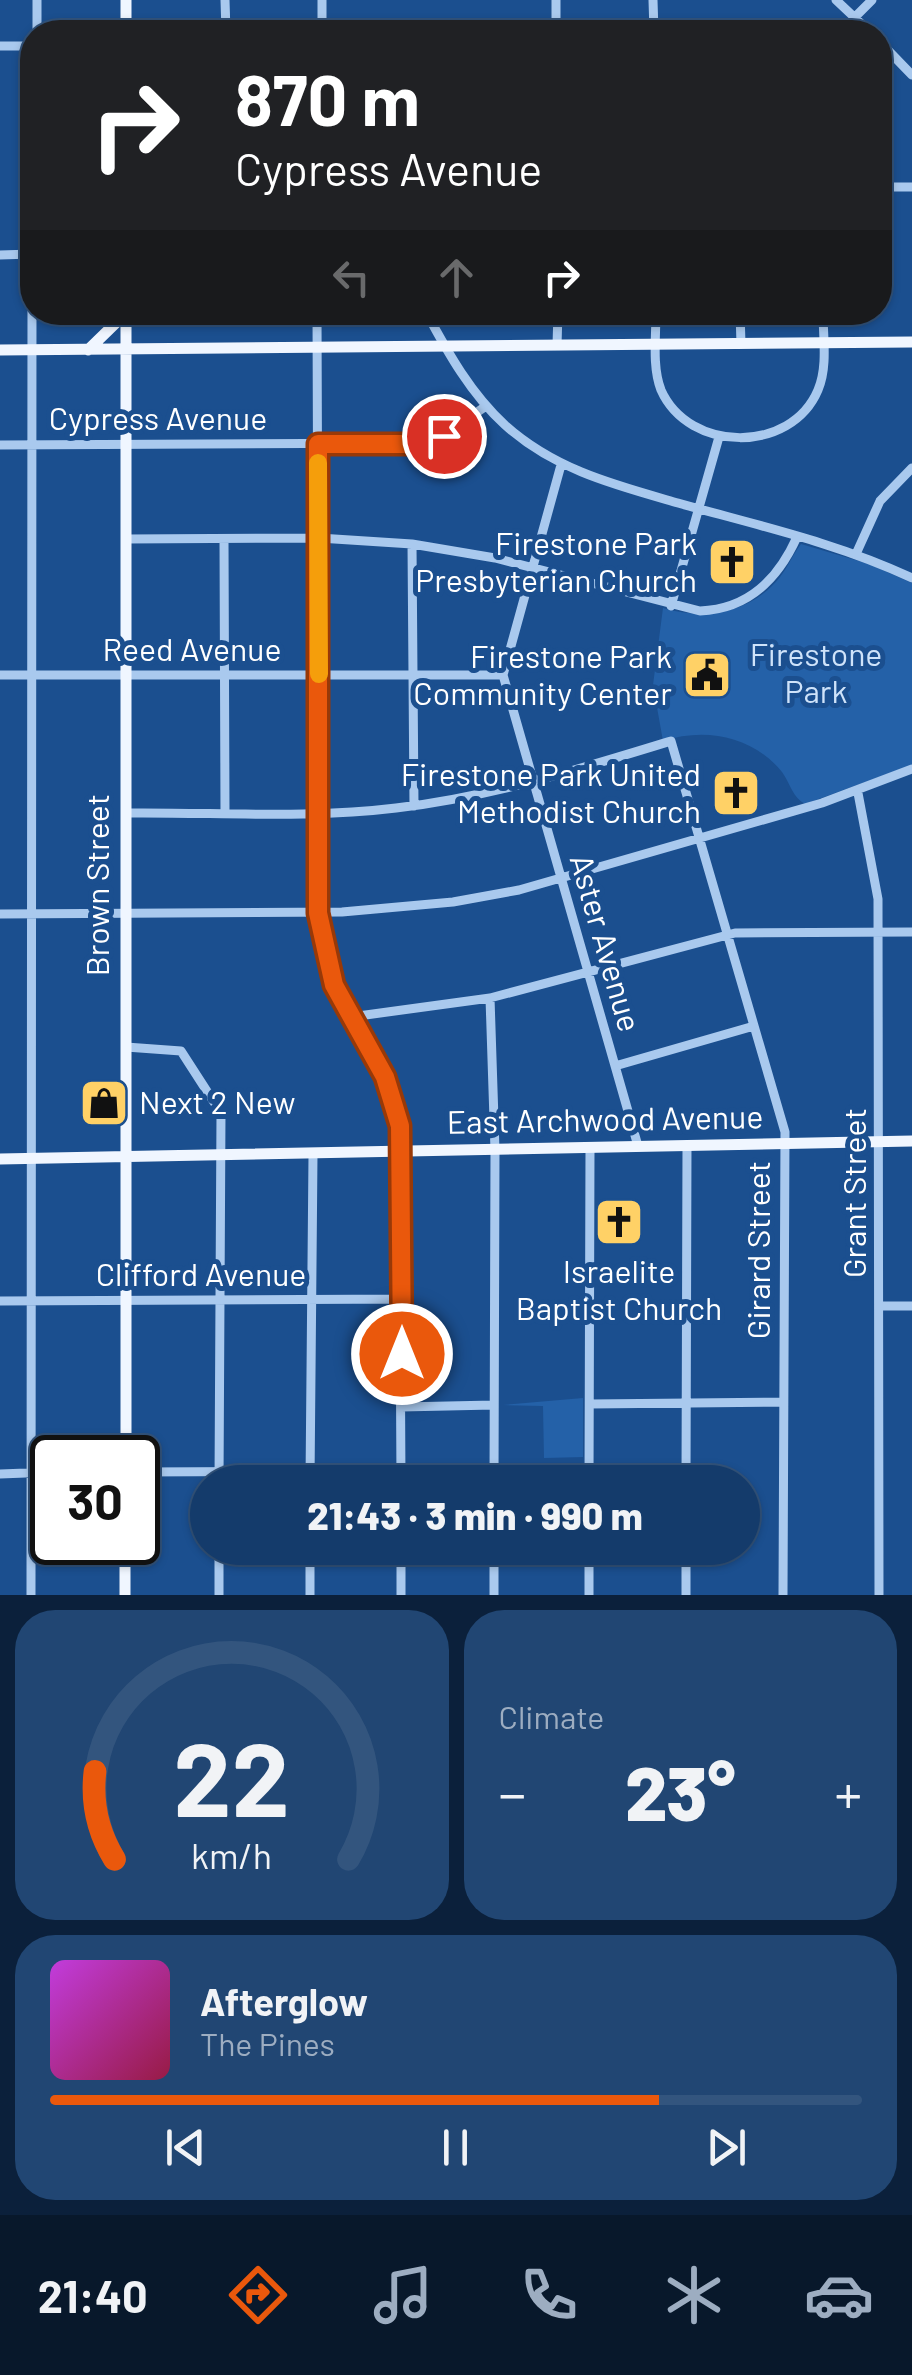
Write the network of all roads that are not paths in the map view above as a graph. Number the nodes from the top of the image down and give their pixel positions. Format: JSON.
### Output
{"nodes":[{"id":1,"x":836,"y":0,"type":"edge"},
{"id":2,"x":872,"y":0,"type":"edge"},
{"id":3,"x":854,"y":18,"type":"junction"},
{"id":4,"x":856,"y":20,"type":"edge"},
{"id":5,"x":892,"y":54,"type":"edge"},
{"id":6,"x":912,"y":75,"type":"edge"},
{"id":7,"x":31,"y":325,"type":"edge"},
{"id":8,"x":114,"y":325,"type":"edge"},
{"id":9,"x":126,"y":325,"type":"edge"},
{"id":10,"x":318,"y":325,"type":"edge"},
{"id":11,"x":433,"y":325,"type":"edge"},
{"id":12,"x":557,"y":325,"type":"edge"},
{"id":13,"x":656,"y":325,"type":"edge"},
{"id":14,"x":740,"y":325,"type":"edge"},
{"id":15,"x":823,"y":325,"type":"edge"},
{"id":16,"x":823,"y":342,"type":"junction"},
{"id":17,"x":912,"y":342,"type":"edge"},
{"id":18,"x":741,"y":344,"type":"junction"},
{"id":19,"x":656,"y":345,"type":"junction"},
{"id":20,"x":556,"y":346,"type":"junction"},
{"id":21,"x":445,"y":347,"type":"junction"},
{"id":22,"x":318,"y":348,"type":"junction"},
{"id":23,"x":0,"y":350,"type":"edge"},
{"id":24,"x":31,"y":350,"type":"junction"},
{"id":25,"x":88,"y":350,"type":"junction"},
{"id":26,"x":126,"y":350,"type":"junction"},
{"id":27,"x":486,"y":406,"type":"junction"},
{"id":28,"x":719,"y":437,"type":"junction"},
{"id":29,"x":126,"y":444,"type":"junction"},
{"id":30,"x":318,"y":444,"type":"junction"},
{"id":31,"x":0,"y":445,"type":"edge"},
{"id":32,"x":32,"y":445,"type":"junction"},
{"id":33,"x":560,"y":464,"type":"junction"},
{"id":34,"x":912,"y":468,"type":"edge"},
{"id":35,"x":698,"y":509,"type":"junction"},
{"id":36,"x":797,"y":537,"type":"junction"},
{"id":37,"x":224,"y":538,"type":"junction"},
{"id":38,"x":318,"y":538,"type":"junction"},
{"id":39,"x":127,"y":539,"type":"junction"},
{"id":40,"x":412,"y":544,"type":"junction"},
{"id":41,"x":856,"y":554,"type":"junction"},
{"id":42,"x":532,"y":567,"type":"junction"},
{"id":43,"x":912,"y":578,"type":"edge"},
{"id":44,"x":671,"y":606,"type":"junction"},
{"id":45,"x":413,"y":674,"type":"junction"},
{"id":46,"x":0,"y":675,"type":"edge"},
{"id":47,"x":31,"y":675,"type":"junction"},
{"id":48,"x":126,"y":675,"type":"junction"},
{"id":49,"x":224,"y":675,"type":"junction"},
{"id":50,"x":319,"y":675,"type":"junction"},
{"id":51,"x":504,"y":675,"type":"junction"},
{"id":52,"x":912,"y":769,"type":"edge"},
{"id":53,"x":533,"y":782,"type":"junction"},
{"id":54,"x":858,"y":793,"type":"junction"},
{"id":55,"x":414,"y":806,"type":"junction"},
{"id":56,"x":225,"y":812,"type":"junction"},
{"id":57,"x":319,"y":812,"type":"junction"},
{"id":58,"x":127,"y":813,"type":"junction"},
{"id":59,"x":699,"y":838,"type":"junction"},
{"id":60,"x":560,"y":878,"type":"junction"},
{"id":61,"x":318,"y":913,"type":"junction"},
{"id":62,"x":0,"y":914,"type":"edge"},
{"id":63,"x":31,"y":914,"type":"junction"},
{"id":64,"x":126,"y":914,"type":"junction"},
{"id":65,"x":879,"y":932,"type":"junction"},
{"id":66,"x":912,"y":932,"type":"edge"},
{"id":67,"x":728,"y":936,"type":"junction"},
{"id":68,"x":589,"y":975,"type":"junction"},
{"id":69,"x":490,"y":998,"type":"junction"},
{"id":70,"x":351,"y":1016,"type":"junction"},
{"id":71,"x":754,"y":1026,"type":"junction"},
{"id":72,"x":126,"y":1047,"type":"junction"},
{"id":73,"x":614,"y":1066,"type":"junction"},
{"id":74,"x":912,"y":1141,"type":"edge"},
{"id":75,"x":785,"y":1142,"type":"junction"},
{"id":76,"x":880,"y":1142,"type":"junction"},
{"id":77,"x":687,"y":1145,"type":"junction"},
{"id":78,"x":638,"y":1146,"type":"junction"},
{"id":79,"x":590,"y":1148,"type":"junction"},
{"id":80,"x":495,"y":1150,"type":"junction"},
{"id":81,"x":402,"y":1152,"type":"junction"},
{"id":82,"x":312,"y":1154,"type":"junction"},
{"id":83,"x":223,"y":1156,"type":"junction"},
{"id":84,"x":0,"y":1159,"type":"edge"},
{"id":85,"x":31,"y":1159,"type":"junction"},
{"id":86,"x":126,"y":1159,"type":"junction"},
{"id":87,"x":126,"y":1299,"type":"junction"},
{"id":88,"x":220,"y":1299,"type":"junction"},
{"id":89,"x":402,"y":1299,"type":"junction"},
{"id":90,"x":310,"y":1300,"type":"junction"},
{"id":91,"x":0,"y":1301,"type":"edge"},
{"id":92,"x":31,"y":1301,"type":"junction"},
{"id":93,"x":880,"y":1306,"type":"junction"},
{"id":94,"x":912,"y":1306,"type":"edge"},
{"id":95,"x":686,"y":1402,"type":"junction"},
{"id":96,"x":783,"y":1402,"type":"junction"},
{"id":97,"x":590,"y":1404,"type":"junction"},
{"id":98,"x":494,"y":1405,"type":"junction"},
{"id":99,"x":402,"y":1406,"type":"junction"},
{"id":100,"x":30,"y":1435,"type":"edge"},
{"id":101,"x":126,"y":1435,"type":"edge"},
{"id":102,"x":219,"y":1465,"type":"edge"},
{"id":103,"x":310,"y":1465,"type":"edge"},
{"id":104,"x":401,"y":1465,"type":"edge"},
{"id":105,"x":494,"y":1465,"type":"edge"},
{"id":106,"x":589,"y":1465,"type":"edge"},
{"id":107,"x":686,"y":1465,"type":"edge"},
{"id":108,"x":30,"y":1473,"type":"edge"},
{"id":109,"x":160,"y":1473,"type":"edge"},
{"id":110,"x":0,"y":1474,"type":"edge"},
{"id":111,"x":190,"y":1475,"type":"edge"},
{"id":112,"x":30,"y":1565,"type":"edge"},
{"id":113,"x":125,"y":1565,"type":"edge"},
{"id":114,"x":219,"y":1565,"type":"edge"},
{"id":115,"x":310,"y":1565,"type":"edge"},
{"id":116,"x":401,"y":1565,"type":"edge"},
{"id":117,"x":494,"y":1565,"type":"edge"},
{"id":118,"x":589,"y":1565,"type":"edge"},
{"id":119,"x":686,"y":1565,"type":"edge"},
{"id":120,"x":30,"y":1595,"type":"edge"},
{"id":121,"x":125,"y":1595,"type":"edge"},
{"id":122,"x":219,"y":1595,"type":"edge"},
{"id":123,"x":310,"y":1595,"type":"edge"},
{"id":124,"x":401,"y":1595,"type":"edge"},
{"id":125,"x":494,"y":1595,"type":"edge"},
{"id":126,"x":589,"y":1595,"type":"edge"},
{"id":127,"x":686,"y":1595,"type":"edge"},
{"id":128,"x":783,"y":1595,"type":"edge"},
{"id":129,"x":879,"y":1595,"type":"edge"}],
"edges":[{"from":1,"to":3,"type":"street"},
{"from":2,"to":3,"type":"street"},
{"from":3,"to":4,"type":"street"},
{"from":5,"to":6,"type":"street"},
{"from":7,"to":24,"type":"street"},
{"from":8,"to":25,"type":"main road"},
{"from":9,"to":26,"type":"main road","name":"Brown Street"},
{"from":10,"to":22,"type":"street"},
{"from":11,"to":21,"type":"street"},
{"from":12,"to":20,"type":"street"},
{"from":13,"to":19,"type":"street"},
{"from":14,"to":18,"type":"street"},
{"from":15,"to":16,"type":"street"},
{"from":16,"to":17,"type":"main road"},
{"from":16,"to":18,"type":"main road"},
{"from":16,"to":28,"type":"street"},
{"from":18,"to":19,"type":"main road"},
{"from":19,"to":20,"type":"main road"},
{"from":19,"to":28,"type":"street"},
{"from":20,"to":21,"type":"main road"},
{"from":21,"to":22,"type":"main road"},
{"from":21,"to":27,"type":"street"},
{"from":22,"to":26,"type":"main road"},
{"from":22,"to":30,"type":"street"},
{"from":23,"to":24,"type":"main road"},
{"from":24,"to":25,"type":"main road"},
{"from":24,"to":32,"type":"street"},
{"from":25,"to":26,"type":"main road"},
{"from":26,"to":29,"type":"main road","name":"Brown Street"},
{"from":27,"to":30,"type":"street","name":"Cypress Avenue"},
{"from":27,"to":33,"type":"street"},
{"from":28,"to":35,"type":"street"},
{"from":29,"to":30,"type":"street","name":"Cypress Avenue"},
{"from":29,"to":32,"type":"street","name":"Cypress Avenue"},
{"from":29,"to":39,"type":"main road","name":"Brown Street"},
{"from":30,"to":38,"type":"street"},
{"from":31,"to":32,"type":"street","name":"Cypress Avenue"},
{"from":32,"to":47,"type":"street"},
{"from":33,"to":35,"type":"street"},
{"from":33,"to":42,"type":"street","name":"Aster Avenue"},
{"from":34,"to":41,"type":"street"},
{"from":35,"to":36,"type":"street"},
{"from":35,"to":44,"type":"street"},
{"from":36,"to":41,"type":"street"},
{"from":36,"to":44,"type":"street"},
{"from":37,"to":38,"type":"street"},
{"from":37,"to":39,"type":"street"},
{"from":37,"to":49,"type":"street"},
{"from":38,"to":40,"type":"street"},
{"from":38,"to":50,"type":"street"},
{"from":39,"to":48,"type":"main road","name":"Brown Street"},
{"from":40,"to":42,"type":"street"},
{"from":40,"to":45,"type":"street"},
{"from":41,"to":43,"type":"street"},
{"from":42,"to":44,"type":"street"},
{"from":42,"to":51,"type":"street","name":"Aster Avenue"},
{"from":45,"to":50,"type":"street","name":"Reed Avenue"},
{"from":45,"to":51,"type":"street","name":"Reed Avenue"},
{"from":45,"to":55,"type":"street"},
{"from":46,"to":47,"type":"street","name":"Reed Avenue"},
{"from":47,"to":48,"type":"street","name":"Reed Avenue"},
{"from":47,"to":63,"type":"street"},
{"from":48,"to":49,"type":"street","name":"Reed Avenue"},
{"from":48,"to":58,"type":"main road","name":"Brown Street"},
{"from":49,"to":50,"type":"street","name":"Reed Avenue"},
{"from":49,"to":56,"type":"street"},
{"from":50,"to":57,"type":"street"},
{"from":51,"to":53,"type":"street","name":"Aster Avenue"},
{"from":52,"to":54,"type":"street"},
{"from":53,"to":55,"type":"street"},
{"from":53,"to":59,"type":"street","name":"Girard Street"},
{"from":53,"to":60,"type":"street","name":"Aster Avenue"},
{"from":54,"to":59,"type":"street"},
{"from":54,"to":65,"type":"street","name":"Grant Street"},
{"from":55,"to":57,"type":"street"},
{"from":56,"to":57,"type":"street"},
{"from":56,"to":58,"type":"street"},
{"from":57,"to":61,"type":"street"},
{"from":58,"to":64,"type":"main road","name":"Brown Street"},
{"from":59,"to":60,"type":"street"},
{"from":59,"to":67,"type":"street","name":"Girard Street"},
{"from":60,"to":61,"type":"street"},
{"from":60,"to":68,"type":"street","name":"Aster Avenue"},
{"from":61,"to":64,"type":"street"},
{"from":61,"to":70,"type":"street"},
{"from":62,"to":63,"type":"street"},
{"from":63,"to":64,"type":"street"},
{"from":63,"to":85,"type":"street"},
{"from":64,"to":72,"type":"main road","name":"Brown Street"},
{"from":65,"to":66,"type":"street"},
{"from":65,"to":67,"type":"street"},
{"from":65,"to":76,"type":"street","name":"Grant Street"},
{"from":67,"to":68,"type":"street"},
{"from":67,"to":71,"type":"street","name":"Girard Street"},
{"from":68,"to":69,"type":"street"},
{"from":68,"to":73,"type":"street","name":"Aster Avenue"},
{"from":69,"to":70,"type":"street"},
{"from":69,"to":80,"type":"street"},
{"from":70,"to":81,"type":"street"},
{"from":71,"to":73,"type":"street"},
{"from":71,"to":75,"type":"street","name":"Girard Street"},
{"from":72,"to":83,"type":"street"},
{"from":72,"to":86,"type":"main road","name":"Brown Street"},
{"from":73,"to":78,"type":"street","name":"Aster Avenue"},
{"from":74,"to":76,"type":"main road","name":"East Archwood Avenue"},
{"from":75,"to":76,"type":"main road","name":"East Archwood Avenue"},
{"from":75,"to":77,"type":"main road","name":"East Archwood Avenue"},
{"from":75,"to":96,"type":"street","name":"Girard Street"},
{"from":76,"to":93,"type":"street","name":"Grant Street"},
{"from":77,"to":78,"type":"main road","name":"East Archwood Avenue"},
{"from":77,"to":95,"type":"street"},
{"from":78,"to":79,"type":"main road","name":"East Archwood Avenue"},
{"from":79,"to":80,"type":"main road","name":"East Archwood Avenue"},
{"from":79,"to":97,"type":"street"},
{"from":80,"to":81,"type":"main road","name":"East Archwood Avenue"},
{"from":80,"to":98,"type":"street"},
{"from":81,"to":82,"type":"main road","name":"East Archwood Avenue"},
{"from":81,"to":89,"type":"street"},
{"from":82,"to":83,"type":"main road","name":"East Archwood Avenue"},
{"from":82,"to":90,"type":"street"},
{"from":83,"to":86,"type":"main road","name":"East Archwood Avenue"},
{"from":83,"to":88,"type":"street"},
{"from":84,"to":85,"type":"main road","name":"East Archwood Avenue"},
{"from":85,"to":86,"type":"main road","name":"East Archwood Avenue"},
{"from":85,"to":92,"type":"street"},
{"from":86,"to":87,"type":"main road","name":"Brown Street"},
{"from":87,"to":88,"type":"street","name":"Clifford Avenue"},
{"from":87,"to":92,"type":"street","name":"Clifford Avenue"},
{"from":87,"to":101,"type":"main road","name":"Brown Street"},
{"from":88,"to":90,"type":"street","name":"Clifford Avenue"},
{"from":88,"to":102,"type":"street"},
{"from":89,"to":90,"type":"street","name":"Clifford Avenue"},
{"from":89,"to":99,"type":"street"},
{"from":90,"to":103,"type":"street"},
{"from":91,"to":92,"type":"street","name":"Clifford Avenue"},
{"from":92,"to":100,"type":"street"},
{"from":93,"to":94,"type":"street"},
{"from":93,"to":129,"type":"street","name":"Grant Street"},
{"from":95,"to":96,"type":"street"},
{"from":95,"to":97,"type":"street"},
{"from":95,"to":107,"type":"street"},
{"from":96,"to":128,"type":"street","name":"Girard Street"},
{"from":97,"to":106,"type":"street"},
{"from":98,"to":99,"type":"street"},
{"from":98,"to":105,"type":"street"},
{"from":99,"to":104,"type":"street"},
{"from":108,"to":110,"type":"street"},
{"from":109,"to":111,"type":"street"},
{"from":112,"to":120,"type":"street"},
{"from":113,"to":121,"type":"main road"},
{"from":114,"to":122,"type":"street"},
{"from":115,"to":123,"type":"street"},
{"from":116,"to":124,"type":"street"},
{"from":117,"to":125,"type":"street"},
{"from":118,"to":126,"type":"street"},
{"from":119,"to":127,"type":"street"}]}
